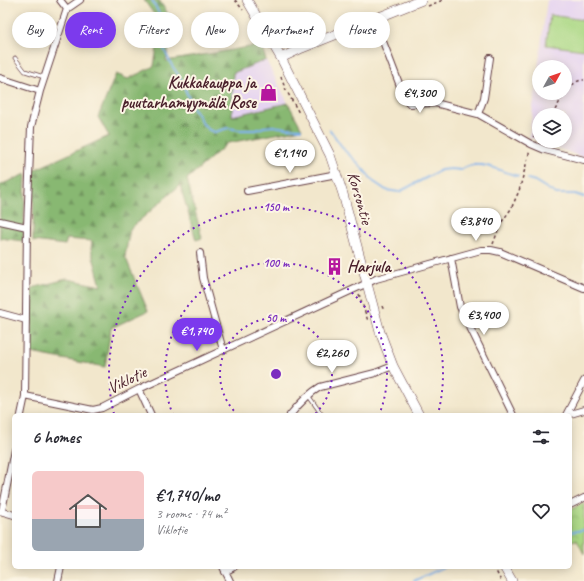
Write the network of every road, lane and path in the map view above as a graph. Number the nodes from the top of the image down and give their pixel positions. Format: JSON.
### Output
{"nodes":[{"id":1,"x":60,"y":0,"type":"edge"},
{"id":2,"x":80,"y":0,"type":"edge"},
{"id":3,"x":235,"y":0,"type":"edge"},
{"id":4,"x":246,"y":0,"type":"edge"},
{"id":5,"x":443,"y":0,"type":"edge"},
{"id":6,"x":425,"y":3,"type":"edge"},
{"id":7,"x":66,"y":9,"type":"junction"},
{"id":8,"x":243,"y":10,"type":"dead end"},
{"id":9,"x":390,"y":13,"type":"edge"},
{"id":10,"x":302,"y":48,"type":"edge"},
{"id":11,"x":385,"y":48,"type":"edge"},
{"id":12,"x":15,"y":58,"type":"dead end"},
{"id":13,"x":281,"y":58,"type":"junction"},
{"id":14,"x":490,"y":58,"type":"dead end"},
{"id":15,"x":280,"y":75,"type":"dead end"},
{"id":16,"x":44,"y":77,"type":"junction"},
{"id":17,"x":0,"y":78,"type":"edge"},
{"id":18,"x":286,"y":79,"type":"junction"},
{"id":19,"x":584,"y":80,"type":"edge"},
{"id":20,"x":40,"y":91,"type":"junction"},
{"id":21,"x":557,"y":108,"type":"edge"},
{"id":22,"x":299,"y":114,"type":"dead end"},
{"id":23,"x":478,"y":114,"type":"junction"},
{"id":24,"x":532,"y":138,"type":"edge"},
{"id":25,"x":531,"y":144,"type":"junction"},
{"id":26,"x":584,"y":160,"type":"edge"},
{"id":27,"x":337,"y":174,"type":"junction"},
{"id":28,"x":247,"y":191,"type":"dead end"},
{"id":29,"x":0,"y":220,"type":"edge"},
{"id":30,"x":27,"y":227,"type":"junction"},
{"id":31,"x":491,"y":250,"type":"junction"},
{"id":32,"x":200,"y":253,"type":"dead end"},
{"id":33,"x":451,"y":258,"type":"junction"},
{"id":34,"x":366,"y":283,"type":"junction"},
{"id":35,"x":358,"y":288,"type":"junction"},
{"id":36,"x":584,"y":288,"type":"edge"},
{"id":37,"x":0,"y":313,"type":"edge"},
{"id":38,"x":26,"y":320,"type":"junction"},
{"id":39,"x":369,"y":324,"type":"dead end"},
{"id":40,"x":223,"y":350,"type":"junction"},
{"id":41,"x":393,"y":366,"type":"junction"},
{"id":42,"x":584,"y":381,"type":"edge"},
{"id":43,"x":139,"y":389,"type":"junction"},
{"id":44,"x":308,"y":395,"type":"junction"},
{"id":45,"x":25,"y":396,"type":"junction"},
{"id":46,"x":584,"y":410,"type":"edge"},
{"id":47,"x":21,"y":413,"type":"edge"},
{"id":48,"x":150,"y":413,"type":"edge"},
{"id":49,"x":292,"y":413,"type":"edge"},
{"id":50,"x":321,"y":413,"type":"edge"},
{"id":51,"x":418,"y":413,"type":"edge"},
{"id":52,"x":512,"y":413,"type":"edge"},
{"id":53,"x":567,"y":413,"type":"edge"},
{"id":54,"x":572,"y":413,"type":"edge"},
{"id":55,"x":12,"y":459,"type":"edge"},
{"id":56,"x":584,"y":498,"type":"edge"},
{"id":57,"x":572,"y":504,"type":"edge"},
{"id":58,"x":1,"y":511,"type":"edge"},
{"id":59,"x":12,"y":514,"type":"edge"},
{"id":60,"x":61,"y":569,"type":"edge"},
{"id":61,"x":224,"y":569,"type":"edge"},
{"id":62,"x":495,"y":569,"type":"edge"},
{"id":63,"x":505,"y":569,"type":"edge"},
{"id":64,"x":58,"y":581,"type":"edge"},
{"id":65,"x":230,"y":581,"type":"edge"},
{"id":66,"x":501,"y":581,"type":"edge"},
{"id":67,"x":512,"y":581,"type":"edge"}],
"edges":[{"from":1,"to":7,"type":"street"},
{"from":2,"to":7,"type":"street"},
{"from":3,"to":8,"type":"path"},
{"from":4,"to":13,"type":"main road","name":"Korsontie"},
{"from":5,"to":6,"type":"path"},
{"from":6,"to":9,"type":"main road"},
{"from":7,"to":16,"type":"street"},
{"from":10,"to":13,"type":"main road"},
{"from":11,"to":23,"type":"street"},
{"from":12,"to":16,"type":"lane"},
{"from":13,"to":18,"type":"main road","name":"Korsontie"},
{"from":14,"to":23,"type":"street"},
{"from":15,"to":18,"type":"path"},
{"from":16,"to":20,"type":"street"},
{"from":17,"to":20,"type":"street"},
{"from":18,"to":22,"type":"path"},
{"from":18,"to":27,"type":"main road","name":"Korsontie"},
{"from":19,"to":21,"type":"path"},
{"from":20,"to":30,"type":"street"},
{"from":23,"to":25,"type":"street"},
{"from":24,"to":25,"type":"path"},
{"from":25,"to":26,"type":"street"},
{"from":25,"to":31,"type":"path"},
{"from":27,"to":28,"type":"street"},
{"from":27,"to":34,"type":"main road","name":"Korsontie"},
{"from":29,"to":30,"type":"street"},
{"from":30,"to":38,"type":"street"},
{"from":31,"to":33,"type":"street","name":"Viklotie"},
{"from":31,"to":36,"type":"street"},
{"from":32,"to":40,"type":"street"},
{"from":33,"to":34,"type":"street","name":"Viklotie"},
{"from":33,"to":52,"type":"street"},
{"from":34,"to":35,"type":"street","name":"Viklotie"},
{"from":34,"to":41,"type":"main road","name":"Korsontie"},
{"from":35,"to":39,"type":"path"},
{"from":35,"to":40,"type":"street","name":"Viklotie"},
{"from":37,"to":38,"type":"street"},
{"from":38,"to":45,"type":"street"},
{"from":40,"to":43,"type":"street","name":"Viklotie"},
{"from":41,"to":44,"type":"street"},
{"from":41,"to":51,"type":"main road","name":"Korsontie"},
{"from":42,"to":53,"type":"street"},
{"from":43,"to":45,"type":"street","name":"Viklotie"},
{"from":43,"to":48,"type":"street"},
{"from":44,"to":49,"type":"street"},
{"from":44,"to":50,"type":"lane"},
{"from":45,"to":47,"type":"street"},
{"from":46,"to":54,"type":"street"},
{"from":55,"to":58,"type":"street"},
{"from":56,"to":57,"type":"street"},
{"from":58,"to":59,"type":"street"},
{"from":60,"to":64,"type":"street"},
{"from":61,"to":65,"type":"street"},
{"from":62,"to":66,"type":"path"},
{"from":63,"to":67,"type":"main road"}]}
